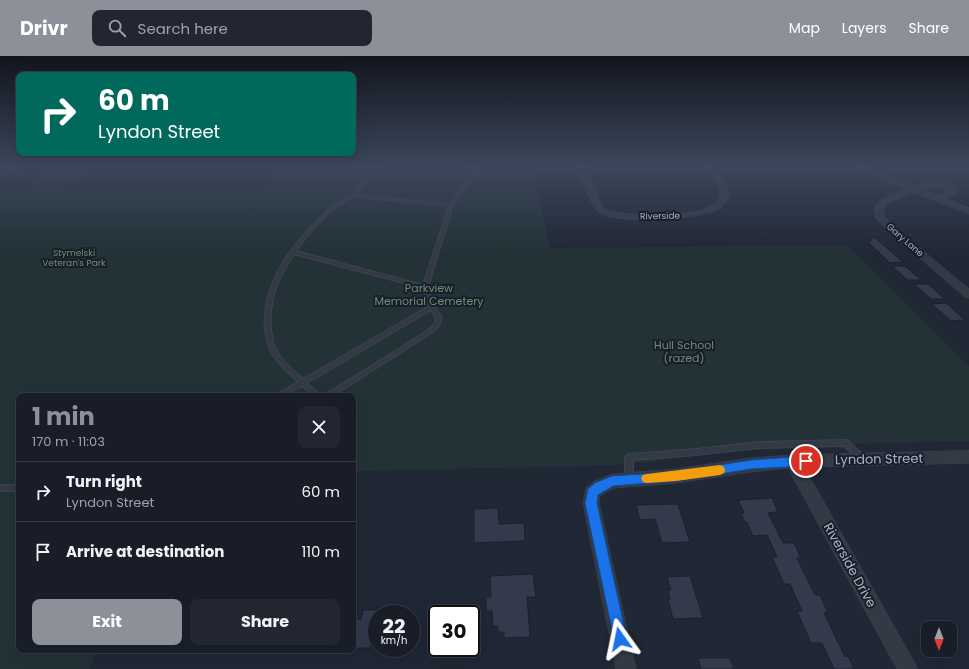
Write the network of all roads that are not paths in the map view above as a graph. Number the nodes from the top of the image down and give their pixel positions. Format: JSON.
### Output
{"nodes":[{"id":1,"x":458,"y":195,"type":"edge"},
{"id":2,"x":594,"y":195,"type":"edge"},
{"id":3,"x":724,"y":195,"type":"edge"},
{"id":4,"x":900,"y":195,"type":"edge"},
{"id":5,"x":927,"y":195,"type":"edge"},
{"id":6,"x":948,"y":195,"type":"edge"},
{"id":7,"x":352,"y":196,"type":"joint"},
{"id":8,"x":936,"y":198,"type":"junction"},
{"id":9,"x":451,"y":205,"type":"junction"},
{"id":10,"x":969,"y":211,"type":"edge"},
{"id":11,"x":293,"y":252,"type":"junction"},
{"id":12,"x":425,"y":287,"type":"junction"},
{"id":13,"x":969,"y":295,"type":"edge"},
{"id":14,"x":432,"y":308,"type":"junction"},
{"id":15,"x":302,"y":382,"type":"junction"},
{"id":16,"x":284,"y":393,"type":"edge"},
{"id":17,"x":315,"y":393,"type":"edge"},
{"id":18,"x":333,"y":393,"type":"edge"},
{"id":19,"x":969,"y":457,"type":"edge"},
{"id":20,"x":864,"y":459,"type":"junction"},
{"id":21,"x":792,"y":461,"type":"junction"},
{"id":22,"x":630,"y":480,"type":"junction"},
{"id":23,"x":0,"y":488,"type":"edge"},
{"id":24,"x":16,"y":488,"type":"edge"},
{"id":25,"x":626,"y":669,"type":"edge"},
{"id":26,"x":908,"y":669,"type":"edge"}],
"edges":[{"from":1,"to":9,"type":"lane"},
{"from":2,"to":3,"type":"street","name":"Riverside"},
{"from":4,"to":13,"type":"street","name":"Gary Lane"},
{"from":5,"to":8,"type":"street"},
{"from":6,"to":8,"type":"street"},
{"from":7,"to":9,"type":"lane"},
{"from":7,"to":11,"type":"lane"},
{"from":8,"to":10,"type":"street"},
{"from":9,"to":12,"type":"lane"},
{"from":11,"to":12,"type":"lane"},
{"from":11,"to":15,"type":"lane"},
{"from":12,"to":14,"type":"lane"},
{"from":14,"to":15,"type":"lane"},
{"from":14,"to":18,"type":"lane"},
{"from":15,"to":16,"type":"lane"},
{"from":15,"to":17,"type":"lane"},
{"from":19,"to":20,"type":"street","name":"Lyndon Street"},
{"from":20,"to":21,"type":"street","name":"Lyndon Street"},
{"from":20,"to":22,"type":"lane"},
{"from":21,"to":22,"type":"street","name":"Lyndon Street"},
{"from":21,"to":26,"type":"street","name":"Riverside Drive"},
{"from":22,"to":25,"type":"street","name":"Lyndon Street"},
{"from":23,"to":24,"type":"lane"}]}
